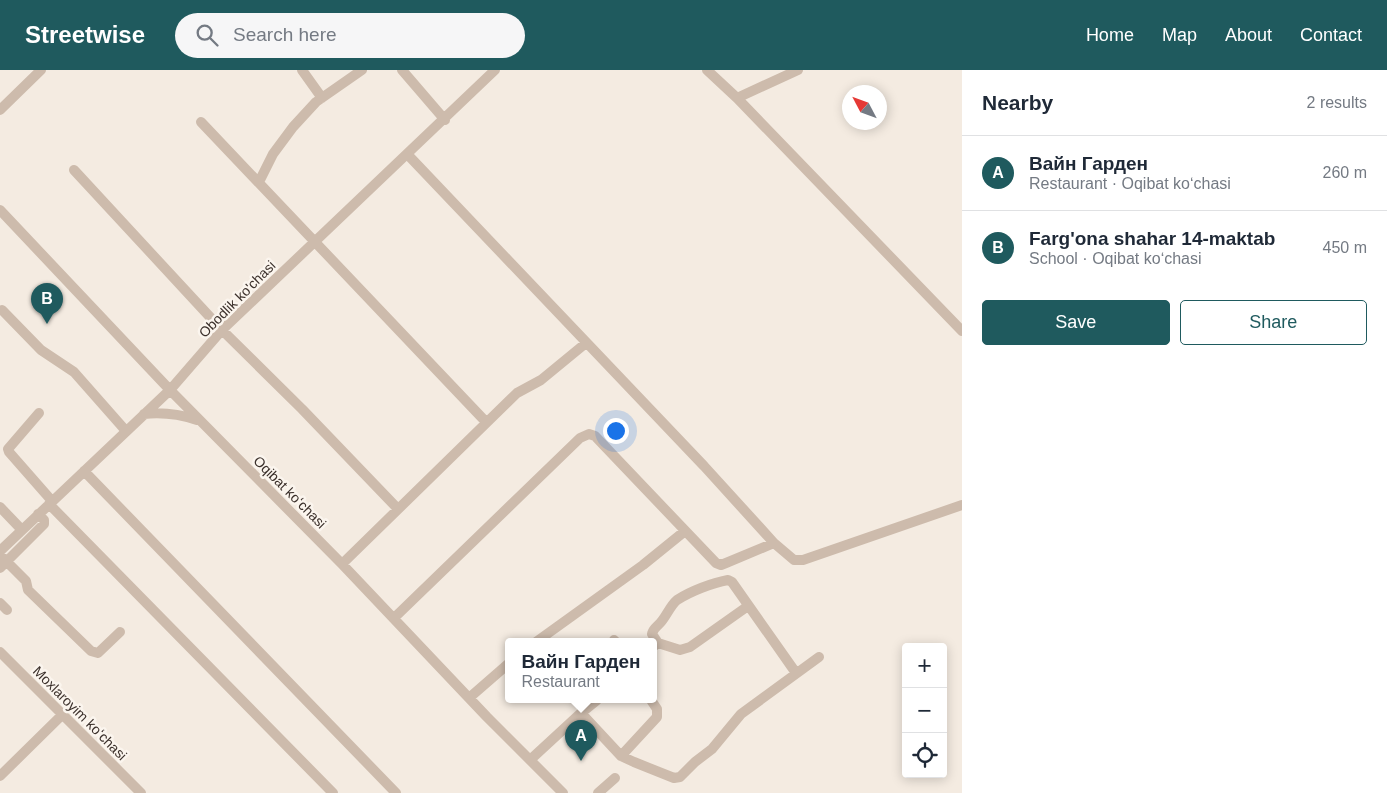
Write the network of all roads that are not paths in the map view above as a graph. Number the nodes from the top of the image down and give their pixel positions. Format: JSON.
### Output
{"nodes":[{"id":1,"x":40,"y":70,"type":"edge"},
{"id":2,"x":302,"y":70,"type":"edge"},
{"id":3,"x":362,"y":70,"type":"edge"},
{"id":4,"x":402,"y":70,"type":"edge"},
{"id":5,"x":495,"y":70,"type":"edge"},
{"id":6,"x":707,"y":70,"type":"edge"},
{"id":7,"x":798,"y":70,"type":"edge"},
{"id":8,"x":322,"y":98,"type":"junction"},
{"id":9,"x":737,"y":98,"type":"junction"},
{"id":10,"x":0,"y":110,"type":"edge"},
{"id":11,"x":445,"y":120,"type":"junction"},
{"id":12,"x":201,"y":122,"type":"dead end"},
{"id":13,"x":408,"y":154,"type":"junction"},
{"id":14,"x":74,"y":170,"type":"dead end"},
{"id":15,"x":259,"y":182,"type":"junction"},
{"id":16,"x":0,"y":210,"type":"edge"},
{"id":17,"x":315,"y":243,"type":"junction"},
{"id":18,"x":2,"y":310,"type":"dead end"},
{"id":19,"x":222,"y":330,"type":"junction"},
{"id":20,"x":962,"y":331,"type":"edge"},
{"id":21,"x":586,"y":342,"type":"junction"},
{"id":22,"x":170,"y":390,"type":"junction"},
{"id":23,"x":39,"y":413,"type":"dead end"},
{"id":24,"x":144,"y":414,"type":"junction"},
{"id":25,"x":201,"y":421,"type":"junction"},
{"id":26,"x":486,"y":422,"type":"junction"},
{"id":27,"x":126,"y":431,"type":"junction"},
{"id":28,"x":84,"y":471,"type":"junction"},
{"id":29,"x":51,"y":502,"type":"junction"},
{"id":30,"x":962,"y":505,"type":"edge"},
{"id":31,"x":0,"y":508,"type":"edge"},
{"id":32,"x":398,"y":509,"type":"junction"},
{"id":33,"x":38,"y":514,"type":"junction"},
{"id":34,"x":685,"y":531,"type":"junction"},
{"id":35,"x":18,"y":534,"type":"junction"},
{"id":36,"x":774,"y":543,"type":"junction"},
{"id":37,"x":22,"y":545,"type":"junction"},
{"id":38,"x":0,"y":550,"type":"edge"},
{"id":39,"x":2,"y":561,"type":"edge"},
{"id":40,"x":342,"y":564,"type":"junction"},
{"id":41,"x":748,"y":606,"type":"junction"},
{"id":42,"x":394,"y":618,"type":"junction"},
{"id":43,"x":120,"y":632,"type":"dead end"},
{"id":44,"x":541,"y":638,"type":"edge"},
{"id":45,"x":654,"y":638,"type":"edge"},
{"id":46,"x":657,"y":644,"type":"edge"},
{"id":47,"x":0,"y":652,"type":"edge"},
{"id":48,"x":819,"y":657,"type":"dead end"},
{"id":49,"x":505,"y":667,"type":"edge"},
{"id":50,"x":796,"y":673,"type":"junction"},
{"id":51,"x":469,"y":698,"type":"junction"},
{"id":52,"x":593,"y":703,"type":"edge"},
{"id":53,"x":653,"y":703,"type":"edge"},
{"id":54,"x":581,"y":713,"type":"junction"},
{"id":55,"x":62,"y":715,"type":"junction"},
{"id":56,"x":621,"y":756,"type":"junction"},
{"id":57,"x":530,"y":760,"type":"junction"},
{"id":58,"x":0,"y":776,"type":"edge"},
{"id":59,"x":615,"y":778,"type":"dead end"},
{"id":60,"x":141,"y":793,"type":"edge"},
{"id":61,"x":333,"y":793,"type":"edge"},
{"id":62,"x":396,"y":793,"type":"edge"},
{"id":63,"x":563,"y":793,"type":"edge"},
{"id":64,"x":598,"y":793,"type":"edge"}],
"edges":[{"from":1,"to":10,"type":"street"},
{"from":2,"to":8,"type":"street"},
{"from":3,"to":8,"type":"street"},
{"from":4,"to":11,"type":"street"},
{"from":5,"to":11,"type":"street","name":"Obodlik ko'chasi"},
{"from":6,"to":9,"type":"street"},
{"from":7,"to":9,"type":"street"},
{"from":8,"to":15,"type":"street"},
{"from":9,"to":20,"type":"street"},
{"from":11,"to":13,"type":"street","name":"Obodlik ko'chasi"},
{"from":12,"to":15,"type":"street"},
{"from":13,"to":17,"type":"street","name":"Obodlik ko'chasi"},
{"from":13,"to":21,"type":"street"},
{"from":14,"to":19,"type":"street"},
{"from":15,"to":17,"type":"street"},
{"from":16,"to":22,"type":"street","name":"Oqibat koʻchasi"},
{"from":17,"to":19,"type":"street","name":"Obodlik ko'chasi"},
{"from":17,"to":26,"type":"street"},
{"from":18,"to":27,"type":"street"},
{"from":19,"to":22,"type":"street","name":"Obodlik ko'chasi"},
{"from":19,"to":32,"type":"street"},
{"from":21,"to":26,"type":"street"},
{"from":21,"to":36,"type":"street"},
{"from":22,"to":24,"type":"street","name":"Obodlik ko'chasi"},
{"from":22,"to":25,"type":"street","name":"Oqibat koʻchasi"},
{"from":23,"to":29,"type":"street"},
{"from":24,"to":25,"type":"street"},
{"from":24,"to":27,"type":"street","name":"Obodlik ko'chasi"},
{"from":25,"to":40,"type":"street","name":"Oqibat koʻchasi"},
{"from":26,"to":32,"type":"street"},
{"from":27,"to":28,"type":"street","name":"Obodlik ko'chasi"},
{"from":28,"to":29,"type":"street","name":"Obodlik ko'chasi"},
{"from":28,"to":62,"type":"street"},
{"from":29,"to":33,"type":"street","name":"Obodlik ko'chasi"},
{"from":29,"to":61,"type":"street"},
{"from":30,"to":36,"type":"street"},
{"from":31,"to":35,"type":"street"},
{"from":32,"to":40,"type":"street"},
{"from":33,"to":35,"type":"street","name":"Obodlik ko'chasi"},
{"from":33,"to":37,"type":"street"},
{"from":34,"to":36,"type":"street"},
{"from":34,"to":42,"type":"street"},
{"from":34,"to":44,"type":"street"},
{"from":35,"to":37,"type":"street"},
{"from":35,"to":38,"type":"street","name":"Obodlik ko'chasi"},
{"from":37,"to":39,"type":"street"},
{"from":39,"to":43,"type":"street"},
{"from":40,"to":42,"type":"street","name":"Oqibat koʻchasi"},
{"from":41,"to":45,"type":"street"},
{"from":41,"to":46,"type":"street"},
{"from":41,"to":50,"type":"street"},
{"from":42,"to":51,"type":"street","name":"Oqibat koʻchasi"},
{"from":47,"to":55,"type":"street","name":"Moxlaroyim koʻchasi"},
{"from":48,"to":50,"type":"street"},
{"from":49,"to":51,"type":"street"},
{"from":50,"to":56,"type":"street"},
{"from":51,"to":57,"type":"street","name":"Oqibat koʻchasi"},
{"from":52,"to":54,"type":"street"},
{"from":53,"to":56,"type":"street"},
{"from":54,"to":56,"type":"street"},
{"from":54,"to":57,"type":"street"},
{"from":55,"to":58,"type":"street"},
{"from":55,"to":60,"type":"street","name":"Moxlaroyim koʻchasi"},
{"from":57,"to":63,"type":"street","name":"Oqibat koʻchasi"},
{"from":59,"to":64,"type":"street"}]}
